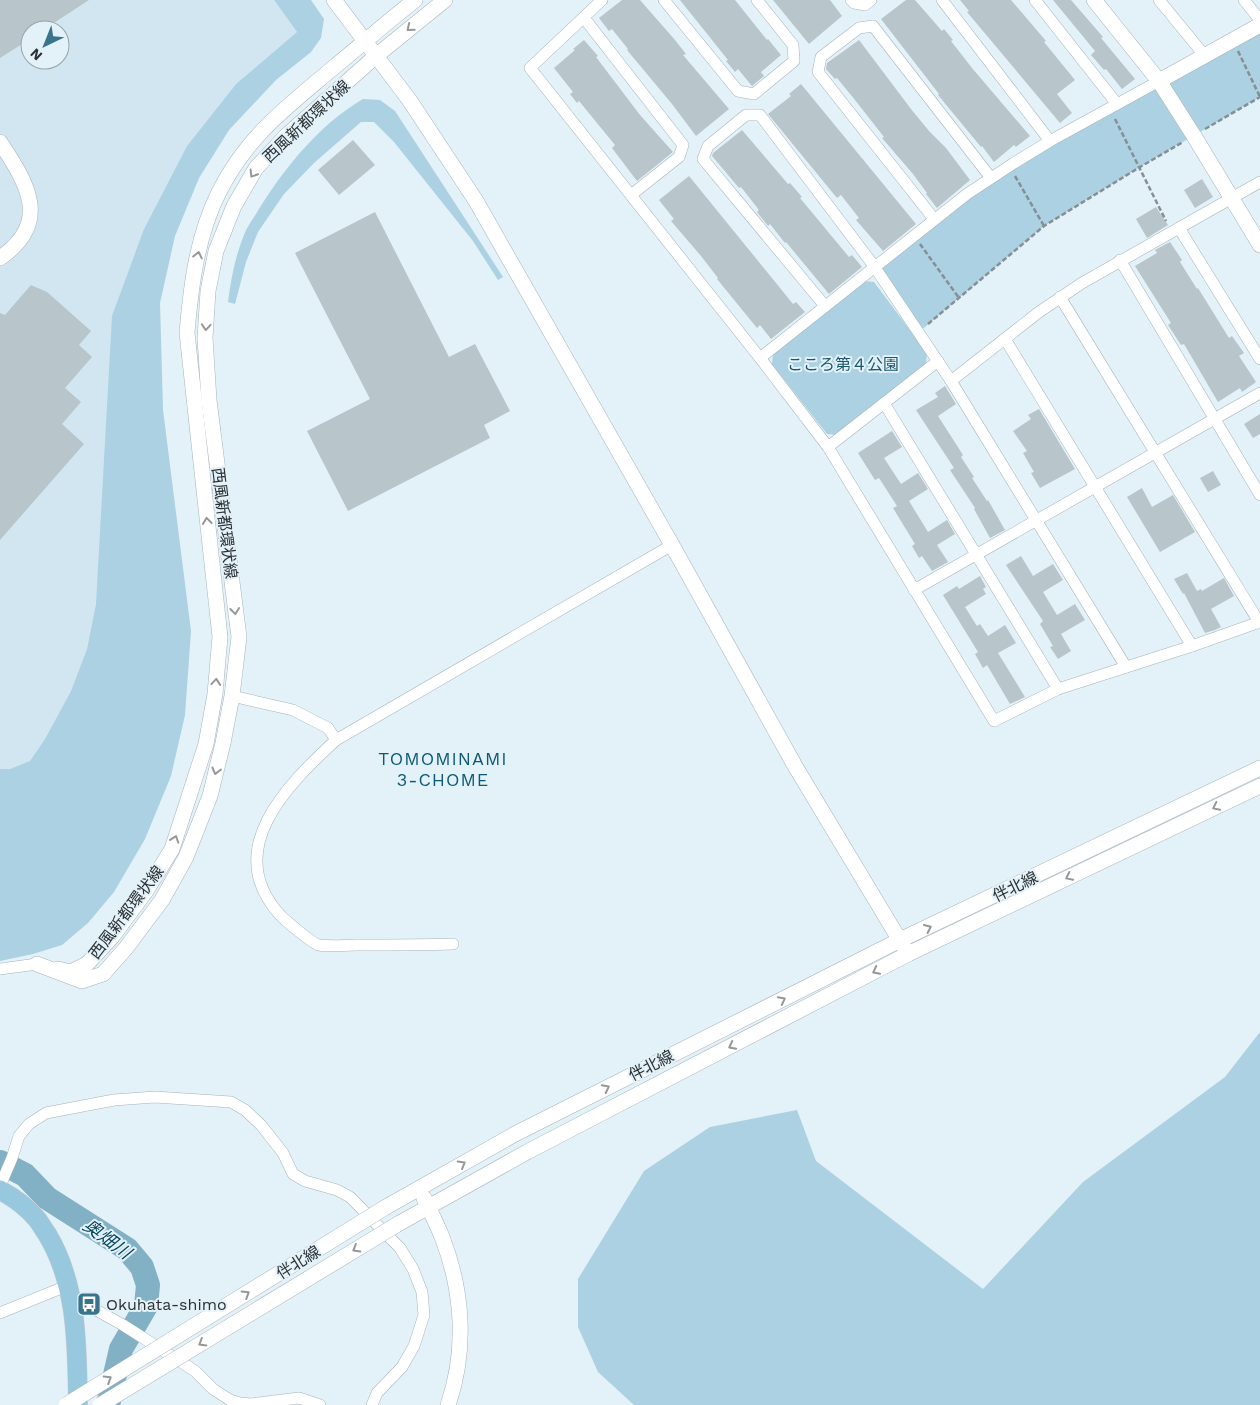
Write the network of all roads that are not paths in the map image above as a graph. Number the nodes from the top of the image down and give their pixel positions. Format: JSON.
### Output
{"nodes":[{"id":1,"x":334,"y":0,"type":"edge"},
{"id":2,"x":415,"y":0,"type":"edge"},
{"id":3,"x":445,"y":0,"type":"edge"},
{"id":4,"x":602,"y":0,"type":"edge"},
{"id":5,"x":664,"y":0,"type":"edge"},
{"id":6,"x":757,"y":0,"type":"edge"},
{"id":7,"x":851,"y":0,"type":"edge"},
{"id":8,"x":871,"y":0,"type":"edge"},
{"id":9,"x":942,"y":0,"type":"edge"},
{"id":10,"x":1035,"y":0,"type":"edge"},
{"id":11,"x":1094,"y":0,"type":"edge"},
{"id":12,"x":1159,"y":0,"type":"edge"},
{"id":13,"x":1244,"y":0,"type":"edge"},
{"id":14,"x":584,"y":18,"type":"junction"},
{"id":15,"x":1260,"y":20,"type":"edge"},
{"id":16,"x":1260,"y":25,"type":"edge"},
{"id":17,"x":365,"y":42,"type":"junction"},
{"id":18,"x":376,"y":56,"type":"junction"},
{"id":19,"x":1205,"y":56,"type":"junction"},
{"id":20,"x":1159,"y":81,"type":"junction"},
{"id":21,"x":1113,"y":106,"type":"junction"},
{"id":22,"x":1050,"y":141,"type":"junction"},
{"id":23,"x":0,"y":142,"type":"edge"},
{"id":24,"x":991,"y":178,"type":"junction"},
{"id":25,"x":1260,"y":182,"type":"edge"},
{"id":26,"x":631,"y":195,"type":"junction"},
{"id":27,"x":1231,"y":198,"type":"junction"},
{"id":28,"x":934,"y":219,"type":"junction"},
{"id":29,"x":1175,"y":230,"type":"junction"},
{"id":30,"x":1260,"y":246,"type":"edge"},
{"id":31,"x":0,"y":258,"type":"edge"},
{"id":32,"x":1120,"y":260,"type":"junction"},
{"id":33,"x":874,"y":266,"type":"junction"},
{"id":34,"x":1060,"y":297,"type":"junction"},
{"id":35,"x":825,"y":306,"type":"junction"},
{"id":36,"x":1004,"y":339,"type":"junction"},
{"id":37,"x":760,"y":358,"type":"junction"},
{"id":38,"x":1260,"y":359,"type":"edge"},
{"id":39,"x":938,"y":361,"type":"junction"},
{"id":40,"x":951,"y":381,"type":"junction"},
{"id":41,"x":1260,"y":393,"type":"edge"},
{"id":42,"x":884,"y":403,"type":"junction"},
{"id":43,"x":1214,"y":419,"type":"junction"},
{"id":44,"x":828,"y":446,"type":"junction"},
{"id":45,"x":1155,"y":453,"type":"junction"},
{"id":46,"x":1096,"y":488,"type":"junction"},
{"id":47,"x":1260,"y":495,"type":"edge"},
{"id":48,"x":1036,"y":522,"type":"junction"},
{"id":49,"x":672,"y":545,"type":"junction"},
{"id":50,"x":976,"y":554,"type":"junction"},
{"id":51,"x":914,"y":590,"type":"junction"},
{"id":52,"x":1259,"y":622,"type":"edge"},
{"id":53,"x":1192,"y":646,"type":"junction"},
{"id":54,"x":1126,"y":668,"type":"junction"},
{"id":55,"x":1058,"y":689,"type":"junction"},
{"id":56,"x":232,"y":696,"type":"junction"},
{"id":57,"x":336,"y":740,"type":"junction"},
{"id":58,"x":1260,"y":768,"type":"edge"},
{"id":59,"x":1260,"y":786,"type":"edge"},
{"id":60,"x":900,"y":940,"type":"junction"},
{"id":61,"x":452,"y":944,"type":"dead end"},
{"id":62,"x":908,"y":954,"type":"junction"},
{"id":63,"x":37,"y":964,"type":"junction"},
{"id":64,"x":0,"y":969,"type":"edge"},
{"id":65,"x":2,"y":1184,"type":"edge"},
{"id":66,"x":420,"y":1188,"type":"junction"},
{"id":67,"x":428,"y":1206,"type":"junction"},
{"id":68,"x":70,"y":1290,"type":"junction"},
{"id":69,"x":0,"y":1313,"type":"edge"},
{"id":70,"x":66,"y":1405,"type":"edge"},
{"id":71,"x":78,"y":1405,"type":"edge"},
{"id":72,"x":100,"y":1405,"type":"edge"},
{"id":73,"x":320,"y":1405,"type":"edge"},
{"id":74,"x":372,"y":1405,"type":"edge"},
{"id":75,"x":448,"y":1405,"type":"edge"}],
"edges":[{"from":1,"to":17,"type":"street"},
{"from":2,"to":17,"type":"street","name":"西風新都環状線"},
{"from":3,"to":18,"type":"street","name":"西風新都環状線","one_way":true},
{"from":4,"to":14,"type":"street"},
{"from":5,"to":6,"type":"street"},
{"from":7,"to":8,"type":"street"},
{"from":9,"to":22,"type":"street"},
{"from":10,"to":21,"type":"street"},
{"from":11,"to":20,"type":"street"},
{"from":12,"to":19,"type":"street"},
{"from":13,"to":15,"type":"street"},
{"from":14,"to":26,"type":"street"},
{"from":14,"to":26,"type":"street"},
{"from":16,"to":19,"type":"street"},
{"from":17,"to":18,"type":"street"},
{"from":63,"to":17,"type":"street","name":"西風新都環状線","one_way":true},
{"from":18,"to":49,"type":"street"},
{"from":18,"to":56,"type":"street","name":"西風新都環状線","one_way":true},
{"from":19,"to":20,"type":"street"},
{"from":20,"to":21,"type":"street"},
{"from":20,"to":27,"type":"street"},
{"from":21,"to":22,"type":"street"},
{"from":22,"to":24,"type":"street"},
{"from":23,"to":31,"type":"street"},
{"from":24,"to":28,"type":"street"},
{"from":24,"to":28,"type":"street"},
{"from":25,"to":27,"type":"street"},
{"from":26,"to":37,"type":"street"},
{"from":27,"to":29,"type":"street"},
{"from":27,"to":30,"type":"street"},
{"from":28,"to":33,"type":"street"},
{"from":29,"to":32,"type":"street"},
{"from":29,"to":38,"type":"street"},
{"from":32,"to":34,"type":"street"},
{"from":32,"to":43,"type":"street"},
{"from":33,"to":35,"type":"street"},
{"from":33,"to":35,"type":"street"},
{"from":33,"to":39,"type":"street"},
{"from":34,"to":36,"type":"street"},
{"from":34,"to":45,"type":"street"},
{"from":35,"to":37,"type":"street"},
{"from":36,"to":40,"type":"street"},
{"from":36,"to":46,"type":"street"},
{"from":37,"to":44,"type":"street"},
{"from":39,"to":40,"type":"street"},
{"from":39,"to":42,"type":"street"},
{"from":40,"to":48,"type":"street"},
{"from":41,"to":43,"type":"street"},
{"from":42,"to":44,"type":"street"},
{"from":42,"to":50,"type":"street"},
{"from":43,"to":45,"type":"street"},
{"from":43,"to":47,"type":"street"},
{"from":44,"to":51,"type":"street"},
{"from":45,"to":46,"type":"street"},
{"from":45,"to":52,"type":"street"},
{"from":46,"to":48,"type":"street"},
{"from":46,"to":53,"type":"street"},
{"from":48,"to":50,"type":"street"},
{"from":48,"to":54,"type":"street"},
{"from":49,"to":57,"type":"street"},
{"from":49,"to":60,"type":"street"},
{"from":50,"to":51,"type":"street"},
{"from":50,"to":55,"type":"street"},
{"from":51,"to":55,"type":"street"},
{"from":52,"to":53,"type":"street"},
{"from":53,"to":54,"type":"street"},
{"from":54,"to":55,"type":"street"},
{"from":56,"to":57,"type":"street"},
{"from":56,"to":63,"type":"street","name":"西風新都環状線","one_way":true},
{"from":57,"to":61,"type":"street"},
{"from":60,"to":58,"type":"street","name":"伴北線","one_way":true},
{"from":59,"to":62,"type":"street","name":"伴北線","one_way":true},
{"from":60,"to":62,"type":"street"},
{"from":66,"to":60,"type":"street","name":"伴北線","one_way":true},
{"from":62,"to":67,"type":"street","name":"伴北線","one_way":true},
{"from":63,"to":64,"type":"street"},
{"from":65,"to":68,"type":"main road"},
{"from":65,"to":74,"type":"street"},
{"from":66,"to":67,"type":"street"},
{"from":70,"to":66,"type":"street","name":"伴北線","one_way":true,"bridge":true},
{"from":67,"to":72,"type":"street","name":"伴北線","one_way":true,"bridge":true},
{"from":67,"to":75,"type":"street"},
{"from":68,"to":69,"type":"street"},
{"from":68,"to":71,"type":"main road"},
{"from":68,"to":73,"type":"street"}]}
